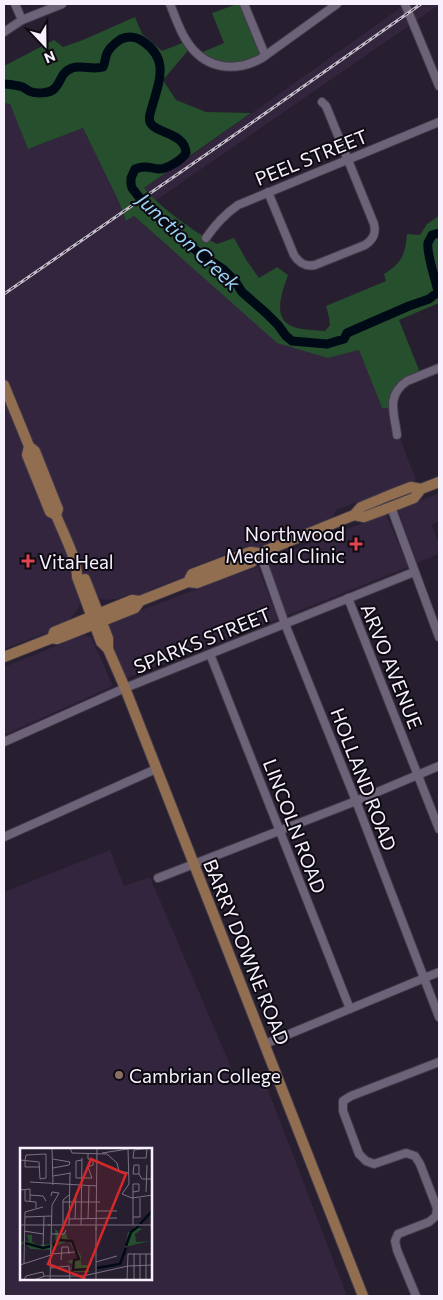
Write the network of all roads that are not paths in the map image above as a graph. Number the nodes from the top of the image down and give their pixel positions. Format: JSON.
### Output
{"nodes":[{"id":1,"x":16,"y":4,"type":"edge"},
{"id":2,"x":62,"y":4,"type":"edge"},
{"id":3,"x":170,"y":4,"type":"edge"},
{"id":4,"x":244,"y":4,"type":"edge"},
{"id":5,"x":337,"y":4,"type":"edge"},
{"id":6,"x":405,"y":4,"type":"edge"},
{"id":7,"x":326,"y":7,"type":"edge"},
{"id":8,"x":22,"y":20,"type":"junction"},
{"id":9,"x":4,"y":32,"type":"edge"},
{"id":10,"x":265,"y":56,"type":"junction"},
{"id":11,"x":439,"y":86,"type":"edge"},
{"id":12,"x":322,"y":102,"type":"dead end"},
{"id":13,"x":439,"y":122,"type":"edge"},
{"id":14,"x":348,"y":159,"type":"junction"},
{"id":15,"x":268,"y":192,"type":"junction"},
{"id":16,"x":206,"y":238,"type":"dead end"},
{"id":17,"x":439,"y":368,"type":"edge"},
{"id":18,"x":4,"y":385,"type":"edge"},
{"id":19,"x":397,"y":435,"type":"dead end"},
{"id":20,"x":439,"y":482,"type":"edge"},
{"id":21,"x":421,"y":489,"type":"junction"},
{"id":22,"x":391,"y":507,"type":"junction"},
{"id":23,"x":354,"y":515,"type":"junction"},
{"id":24,"x":260,"y":553,"type":"junction"},
{"id":25,"x":77,"y":570,"type":"junction"},
{"id":26,"x":414,"y":572,"type":"junction"},
{"id":27,"x":79,"y":582,"type":"junction"},
{"id":28,"x":348,"y":598,"type":"junction"},
{"id":29,"x":93,"y":599,"type":"junction"},
{"id":30,"x":140,"y":601,"type":"junction"},
{"id":31,"x":119,"y":605,"type":"junction"},
{"id":32,"x":97,"y":619,"type":"junction"},
{"id":33,"x":285,"y":624,"type":"junction"},
{"id":34,"x":69,"y":626,"type":"junction"},
{"id":35,"x":439,"y":637,"type":"edge"},
{"id":36,"x":52,"y":638,"type":"junction"},
{"id":37,"x":210,"y":654,"type":"junction"},
{"id":38,"x":4,"y":657,"type":"edge"},
{"id":39,"x":125,"y":688,"type":"junction"},
{"id":40,"x":4,"y":742,"type":"edge"},
{"id":41,"x":439,"y":766,"type":"edge"},
{"id":42,"x":156,"y":769,"type":"junction"},
{"id":43,"x":418,"y":775,"type":"junction"},
{"id":44,"x":356,"y":801,"type":"junction"},
{"id":45,"x":439,"y":829,"type":"edge"},
{"id":46,"x":279,"y":831,"type":"junction"},
{"id":47,"x":4,"y":836,"type":"edge"},
{"id":48,"x":193,"y":864,"type":"junction"},
{"id":49,"x":158,"y":878,"type":"dead end"},
{"id":50,"x":439,"y":972,"type":"edge"},
{"id":51,"x":424,"y":978,"type":"junction"},
{"id":52,"x":350,"y":1009,"type":"junction"},
{"id":53,"x":439,"y":1017,"type":"edge"},
{"id":54,"x":265,"y":1044,"type":"junction"},
{"id":55,"x":439,"y":1062,"type":"edge"},
{"id":56,"x":363,"y":1296,"type":"edge"},
{"id":57,"x":416,"y":1296,"type":"edge"}],
"edges":[{"from":1,"to":8,"type":"street"},
{"from":2,"to":8,"type":"street"},
{"from":3,"to":10,"type":"street"},
{"from":4,"to":10,"type":"street"},
{"from":5,"to":7,"type":"street"},
{"from":6,"to":11,"type":"street"},
{"from":7,"to":10,"type":"street"},
{"from":8,"to":9,"type":"street"},
{"from":12,"to":14,"type":"street"},
{"from":13,"to":14,"type":"street","name":"PEEL STREET"},
{"from":14,"to":15,"type":"street","name":"PEEL STREET"},
{"from":14,"to":15,"type":"street"},
{"from":15,"to":16,"type":"street","name":"PEEL STREET"},
{"from":17,"to":19,"type":"street"},
{"from":18,"to":25,"type":"main road","name":"BARRY DOWNE ROAD"},
{"from":20,"to":21,"type":"main road"},
{"from":21,"to":22,"type":"main road"},
{"from":21,"to":23,"type":"main road"},
{"from":22,"to":23,"type":"main road"},
{"from":22,"to":26,"type":"street"},
{"from":23,"to":24,"type":"main road"},
{"from":24,"to":30,"type":"main road"},
{"from":24,"to":33,"type":"street","name":"HOLLAND ROAD"},
{"from":25,"to":27,"type":"main road","name":"BARRY DOWNE ROAD"},
{"from":25,"to":29,"type":"main road","name":"BARRY DOWNE ROAD"},
{"from":26,"to":28,"type":"street","name":"SPARKS STREET"},
{"from":26,"to":35,"type":"street"},
{"from":27,"to":32,"type":"main road","name":"BARRY DOWNE ROAD"},
{"from":27,"to":34,"type":"main road"},
{"from":28,"to":33,"type":"street","name":"SPARKS STREET"},
{"from":28,"to":43,"type":"street","name":"ARVO AVENUE"},
{"from":29,"to":31,"type":"main road"},
{"from":29,"to":32,"type":"main road","name":"BARRY DOWNE ROAD"},
{"from":30,"to":31,"type":"main road"},
{"from":30,"to":32,"type":"main road"},
{"from":31,"to":32,"type":"main road"},
{"from":32,"to":34,"type":"main road"},
{"from":32,"to":36,"type":"main road"},
{"from":32,"to":39,"type":"main road","name":"BARRY DOWNE ROAD"},
{"from":33,"to":37,"type":"street","name":"SPARKS STREET"},
{"from":33,"to":44,"type":"street","name":"HOLLAND ROAD"},
{"from":34,"to":36,"type":"main road"},
{"from":36,"to":38,"type":"main road"},
{"from":37,"to":39,"type":"street","name":"SPARKS STREET"},
{"from":37,"to":46,"type":"street","name":"LINCOLN ROAD"},
{"from":39,"to":40,"type":"street","name":"SPARKS STREET"},
{"from":39,"to":42,"type":"main road","name":"BARRY DOWNE ROAD"},
{"from":41,"to":43,"type":"street"},
{"from":42,"to":47,"type":"street"},
{"from":42,"to":48,"type":"main road","name":"BARRY DOWNE ROAD"},
{"from":43,"to":44,"type":"street"},
{"from":43,"to":45,"type":"street","name":"ARVO AVENUE"},
{"from":44,"to":46,"type":"street"},
{"from":44,"to":51,"type":"street","name":"HOLLAND ROAD"},
{"from":46,"to":48,"type":"street"},
{"from":46,"to":52,"type":"street","name":"LINCOLN ROAD"},
{"from":48,"to":49,"type":"street"},
{"from":48,"to":54,"type":"main road","name":"BARRY DOWNE ROAD"},
{"from":50,"to":51,"type":"street"},
{"from":51,"to":52,"type":"street"},
{"from":51,"to":53,"type":"street","name":"HOLLAND ROAD"},
{"from":52,"to":54,"type":"street"},
{"from":54,"to":56,"type":"main road","name":"BARRY DOWNE ROAD"},
{"from":55,"to":57,"type":"street"}]}
